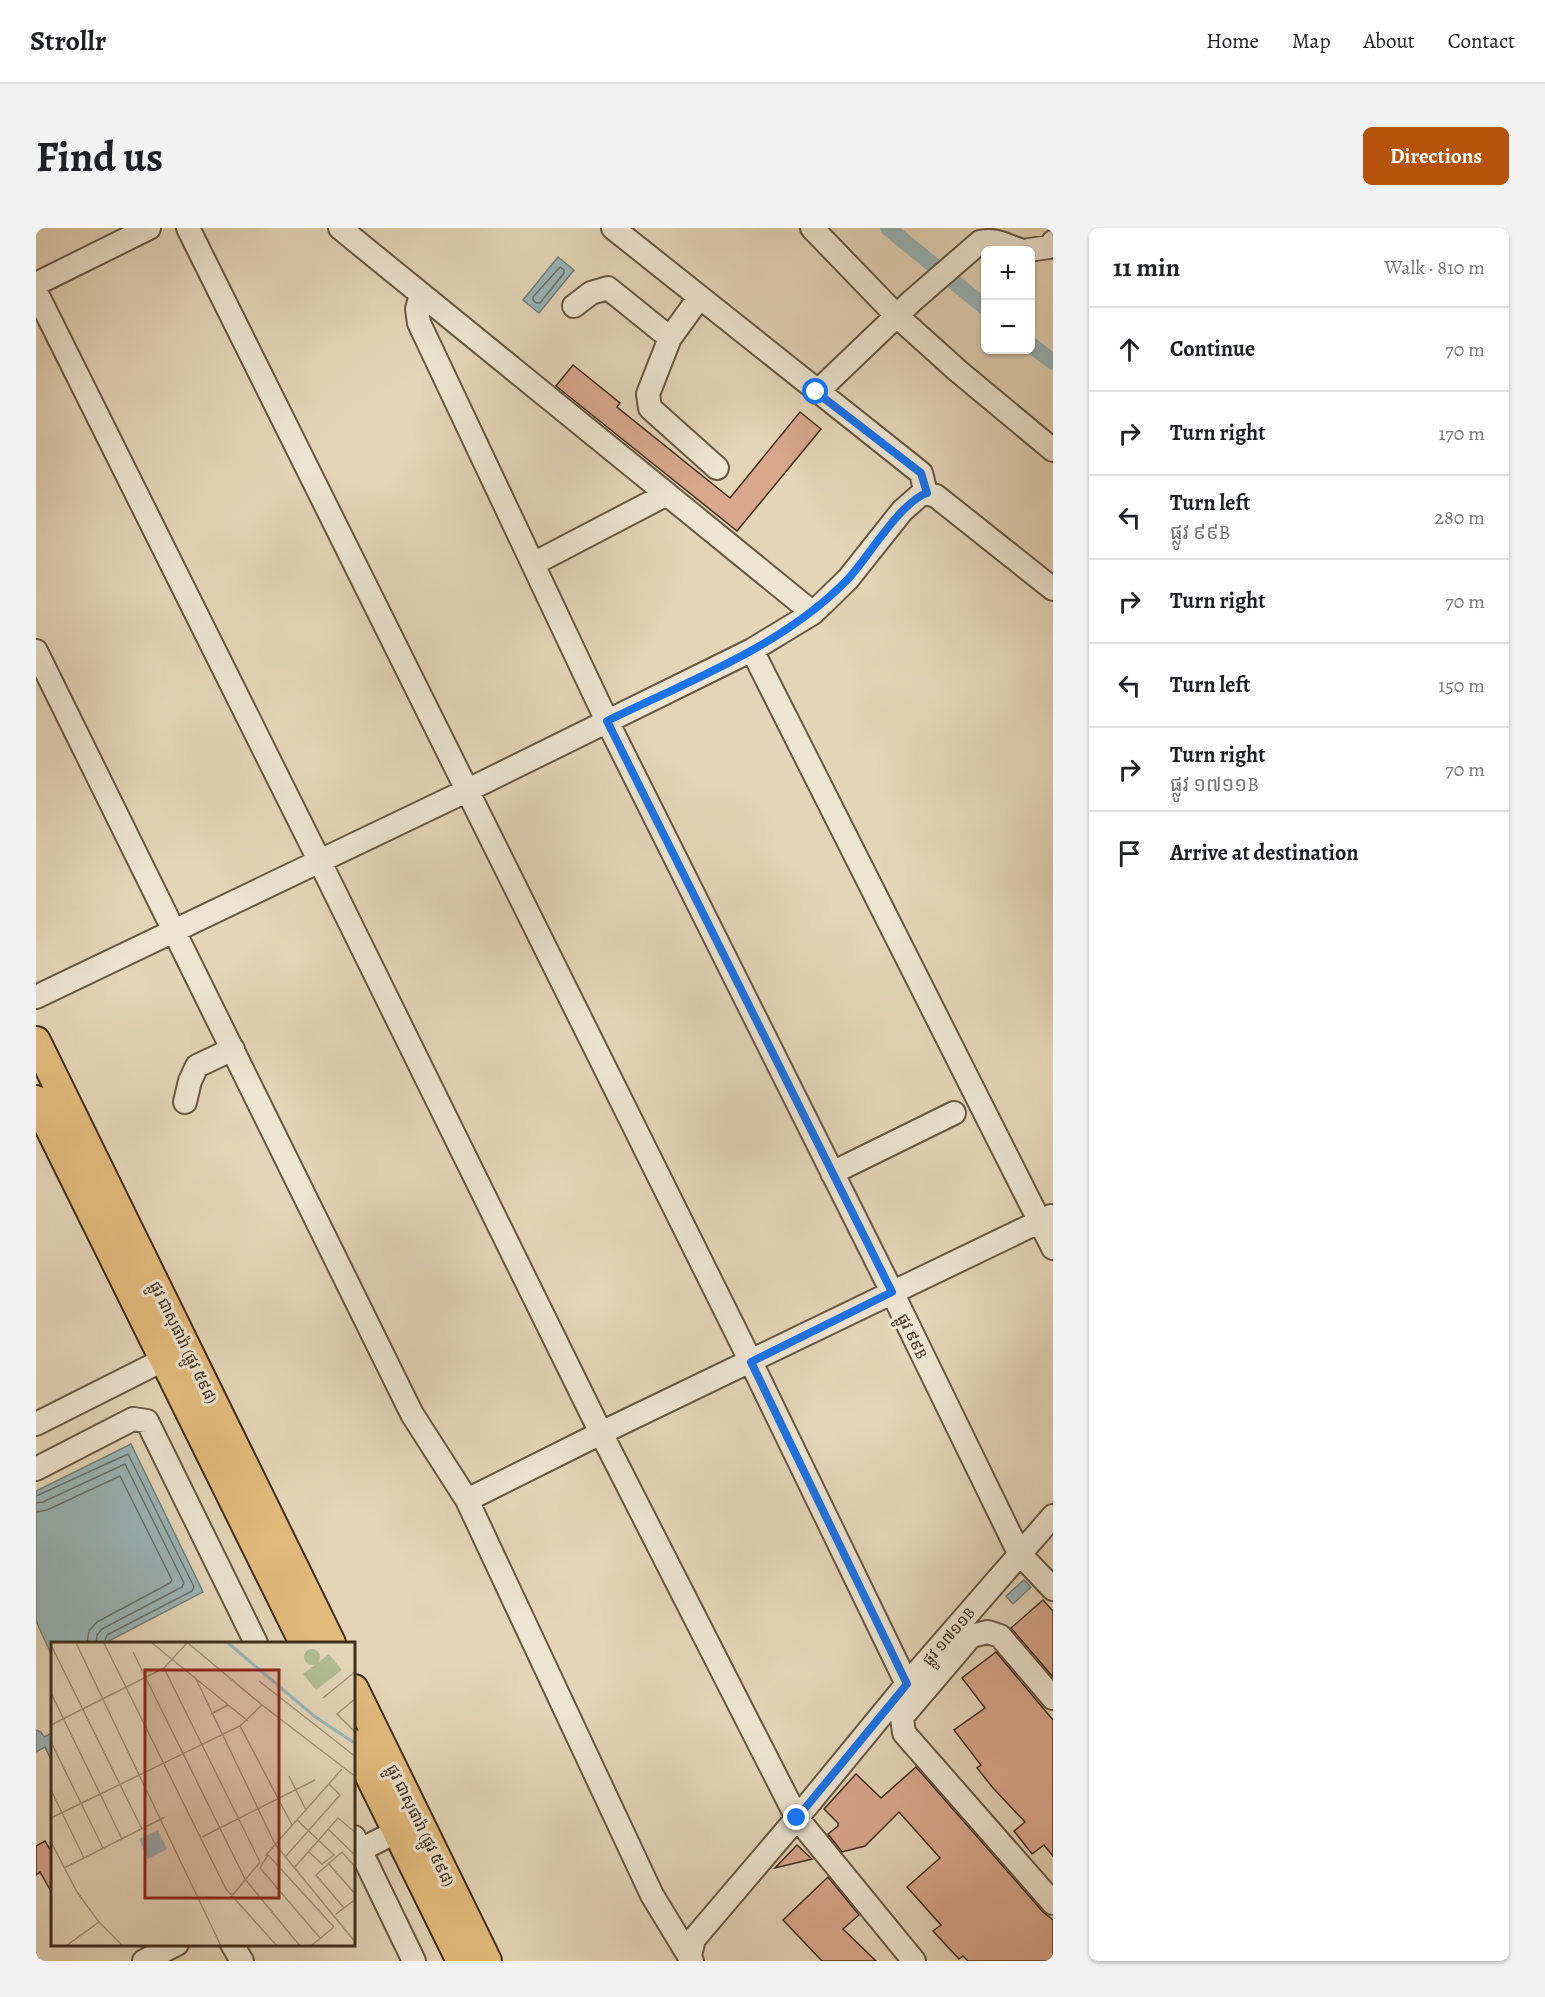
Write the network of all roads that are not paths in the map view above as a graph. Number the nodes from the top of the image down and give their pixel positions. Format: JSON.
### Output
{"nodes":[{"id":1,"x":149,"y":228,"type":"edge"},
{"id":2,"x":188,"y":228,"type":"edge"},
{"id":3,"x":340,"y":228,"type":"edge"},
{"id":4,"x":613,"y":228,"type":"edge"},
{"id":5,"x":812,"y":228,"type":"edge"},
{"id":6,"x":1053,"y":242,"type":"edge"},
{"id":7,"x":1010,"y":246,"type":"edge"},
{"id":8,"x":1035,"y":249,"type":"edge"},
{"id":9,"x":36,"y":284,"type":"edge"},
{"id":10,"x":36,"y":292,"type":"edge"},
{"id":11,"x":421,"y":294,"type":"junction"},
{"id":12,"x":699,"y":298,"type":"junction"},
{"id":13,"x":574,"y":306,"type":"dead end"},
{"id":14,"x":905,"y":309,"type":"junction"},
{"id":15,"x":670,"y":338,"type":"junction"},
{"id":16,"x":816,"y":392,"type":"junction"},
{"id":17,"x":1053,"y":450,"type":"edge"},
{"id":18,"x":717,"y":468,"type":"dead end"},
{"id":19,"x":927,"y":493,"type":"junction"},
{"id":20,"x":668,"y":494,"type":"junction"},
{"id":21,"x":533,"y":564,"type":"junction"},
{"id":22,"x":1053,"y":589,"type":"edge"},
{"id":23,"x":813,"y":613,"type":"junction"},
{"id":24,"x":752,"y":650,"type":"junction"},
{"id":25,"x":36,"y":651,"type":"edge"},
{"id":26,"x":607,"y":721,"type":"junction"},
{"id":27,"x":466,"y":791,"type":"junction"},
{"id":28,"x":319,"y":860,"type":"junction"},
{"id":29,"x":176,"y":931,"type":"junction"},
{"id":30,"x":36,"y":997,"type":"edge"},
{"id":31,"x":36,"y":1041,"type":"edge"},
{"id":32,"x":233,"y":1049,"type":"junction"},
{"id":33,"x":36,"y":1100,"type":"edge"},
{"id":34,"x":185,"y":1102,"type":"dead end"},
{"id":35,"x":954,"y":1113,"type":"dead end"},
{"id":36,"x":832,"y":1173,"type":"junction"},
{"id":37,"x":1047,"y":1219,"type":"edge"},
{"id":38,"x":1053,"y":1248,"type":"edge"},
{"id":39,"x":892,"y":1292,"type":"junction"},
{"id":40,"x":176,"y":1354,"type":"junction"},
{"id":41,"x":751,"y":1362,"type":"junction"},
{"id":42,"x":36,"y":1424,"type":"edge"},
{"id":43,"x":601,"y":1433,"type":"junction"},
{"id":44,"x":36,"y":1468,"type":"edge"},
{"id":45,"x":467,"y":1500,"type":"junction"},
{"id":46,"x":1053,"y":1516,"type":"edge"},
{"id":47,"x":1019,"y":1553,"type":"junction"},
{"id":48,"x":1053,"y":1589,"type":"edge"},
{"id":49,"x":256,"y":1642,"type":"edge"},
{"id":50,"x":304,"y":1642,"type":"edge"},
{"id":51,"x":330,"y":1642,"type":"edge"},
{"id":52,"x":907,"y":1684,"type":"junction"},
{"id":53,"x":356,"y":1694,"type":"edge"},
{"id":54,"x":1053,"y":1698,"type":"edge"},
{"id":55,"x":356,"y":1747,"type":"edge"},
{"id":56,"x":797,"y":1818,"type":"junction"},
{"id":57,"x":408,"y":1826,"type":"junction"},
{"id":58,"x":356,"y":1846,"type":"edge"},
{"id":59,"x":1053,"y":1903,"type":"edge"},
{"id":60,"x":173,"y":1946,"type":"edge"},
{"id":61,"x":233,"y":1946,"type":"edge"},
{"id":62,"x":691,"y":1958,"type":"edge"},
{"id":63,"x":144,"y":1961,"type":"edge"},
{"id":64,"x":242,"y":1961,"type":"edge"},
{"id":65,"x":414,"y":1961,"type":"edge"},
{"id":66,"x":461,"y":1961,"type":"edge"},
{"id":67,"x":488,"y":1961,"type":"edge"},
{"id":68,"x":914,"y":1961,"type":"edge"}],
"edges":[{"from":1,"to":9,"type":"street"},
{"from":2,"to":27,"type":"street"},
{"from":3,"to":11,"type":"street"},
{"from":4,"to":12,"type":"street"},
{"from":5,"to":14,"type":"street"},
{"from":6,"to":8,"type":"street"},
{"from":7,"to":14,"type":"street"},
{"from":10,"to":28,"type":"street"},
{"from":11,"to":20,"type":"street"},
{"from":11,"to":21,"type":"street","name":"ផ្លូវ ៩៩B"},
{"from":12,"to":15,"type":"street"},
{"from":12,"to":16,"type":"street"},
{"from":13,"to":15,"type":"street"},
{"from":14,"to":16,"type":"street"},
{"from":14,"to":17,"type":"street"},
{"from":15,"to":18,"type":"street"},
{"from":16,"to":19,"type":"street"},
{"from":19,"to":22,"type":"street"},
{"from":19,"to":23,"type":"street"},
{"from":20,"to":21,"type":"street"},
{"from":20,"to":23,"type":"street"},
{"from":21,"to":26,"type":"street","name":"ផ្លូវ ៩៩B"},
{"from":23,"to":24,"type":"street"},
{"from":24,"to":26,"type":"street"},
{"from":24,"to":37,"type":"street"},
{"from":25,"to":29,"type":"street"},
{"from":26,"to":27,"type":"street"},
{"from":26,"to":36,"type":"street","name":"ផ្លូវ ៩៩B"},
{"from":27,"to":28,"type":"street"},
{"from":27,"to":41,"type":"street"},
{"from":28,"to":29,"type":"street"},
{"from":28,"to":43,"type":"street"},
{"from":29,"to":30,"type":"street"},
{"from":29,"to":32,"type":"street"},
{"from":31,"to":40,"type":"main road","name":"ផ្លូវ ជាសុផារ៉ា (ផ្លូវ ៥៩៨)"},
{"from":32,"to":34,"type":"street"},
{"from":32,"to":45,"type":"street"},
{"from":33,"to":40,"type":"main road","name":"ផ្លូវ ជាសុផារ៉ា (ផ្លូវ ៥៩៨)"},
{"from":35,"to":36,"type":"street"},
{"from":36,"to":39,"type":"street","name":"ផ្លូវ ៩៩B"},
{"from":37,"to":38,"type":"street"},
{"from":37,"to":39,"type":"street"},
{"from":39,"to":41,"type":"street"},
{"from":39,"to":47,"type":"street","name":"ផ្លូវ ៩៩B"},
{"from":40,"to":42,"type":"street"},
{"from":40,"to":50,"type":"main road","name":"ផ្លូវ ជាសុផារ៉ា (ផ្លូវ ៥៩៨)"},
{"from":40,"to":51,"type":"main road","name":"ផ្លូវ ជាសុផារ៉ា (ផ្លូវ ៥៩៨)"},
{"from":41,"to":43,"type":"street"},
{"from":41,"to":52,"type":"street"},
{"from":43,"to":45,"type":"street"},
{"from":43,"to":56,"type":"street"},
{"from":44,"to":49,"type":"street"},
{"from":45,"to":62,"type":"street"},
{"from":46,"to":47,"type":"street","name":"ផ្លូវ ១៧១១B"},
{"from":47,"to":48,"type":"street","name":"ផ្លូវ ៩៩B"},
{"from":47,"to":52,"type":"street","name":"ផ្លូវ ១៧១១B"},
{"from":52,"to":56,"type":"street","name":"ផ្លូវ ១៧១១B"},
{"from":53,"to":57,"type":"main road","name":"ផ្លូវ ជាសុផារ៉ា (ផ្លូវ ៥៩៨)"},
{"from":54,"to":59,"type":"street"},
{"from":55,"to":57,"type":"main road","name":"ផ្លូវ ជាសុផារ៉ា (ផ្លូវ ៥៩៨)"},
{"from":56,"to":62,"type":"street","name":"ផ្លូវ ១៧១១B"},
{"from":56,"to":68,"type":"street"},
{"from":57,"to":58,"type":"street"},
{"from":57,"to":66,"type":"main road","name":"ផ្លូវ ជាសុផារ៉ា (ផ្លូវ ៥៩៨)"},
{"from":57,"to":67,"type":"main road","name":"ផ្លូវ ជាសុផារ៉ា (ផ្លូវ ៥៩៨)"},
{"from":58,"to":65,"type":"street"},
{"from":60,"to":63,"type":"street"},
{"from":61,"to":64,"type":"street"}]}
